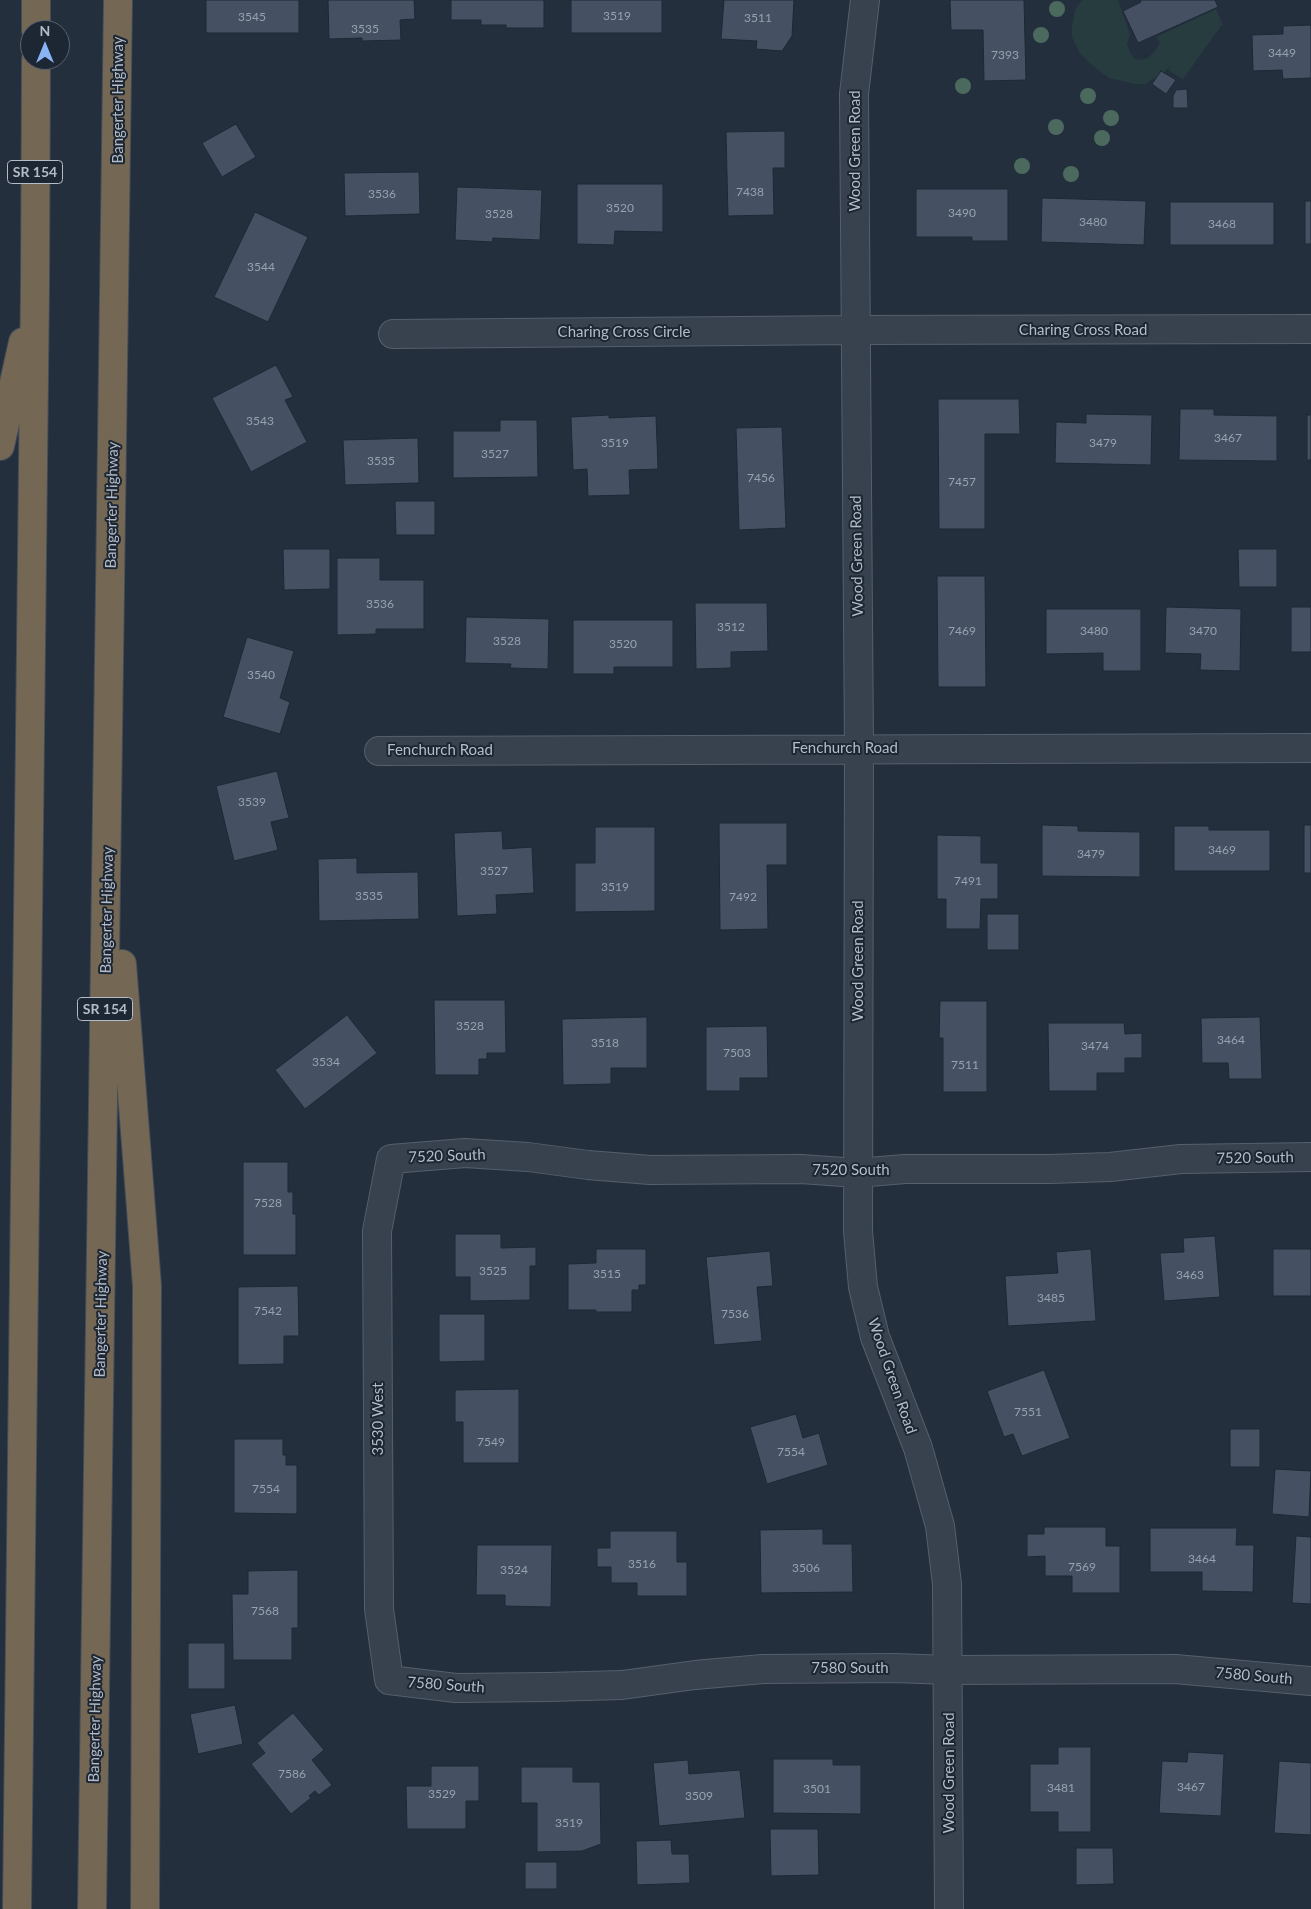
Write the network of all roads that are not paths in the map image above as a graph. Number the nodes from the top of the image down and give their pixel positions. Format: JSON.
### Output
{"nodes":[{"id":1,"x":36,"y":0,"type":"edge"},
{"id":2,"x":118,"y":0,"type":"edge"},
{"id":3,"x":865,"y":0,"type":"edge"},
{"id":4,"x":36,"y":20,"type":"edge"},
{"id":5,"x":36,"y":70,"type":"edge"},
{"id":6,"x":35,"y":285,"type":"junction"},
{"id":7,"x":1311,"y":329,"type":"edge"},
{"id":8,"x":855,"y":330,"type":"junction"},
{"id":9,"x":393,"y":334,"type":"dead end"},
{"id":10,"x":0,"y":446,"type":"edge"},
{"id":11,"x":859,"y":748,"type":"junction"},
{"id":12,"x":1311,"y":748,"type":"edge"},
{"id":13,"x":379,"y":751,"type":"dead end"},
{"id":14,"x":108,"y":797,"type":"junction"},
{"id":15,"x":1311,"y":1157,"type":"edge"},
{"id":16,"x":391,"y":1159,"type":"joint"},
{"id":17,"x":857,"y":1173,"type":"junction"},
{"id":18,"x":948,"y":1670,"type":"junction"},
{"id":19,"x":389,"y":1680,"type":"joint"},
{"id":20,"x":1311,"y":1681,"type":"edge"},
{"id":21,"x":17,"y":1909,"type":"edge"},
{"id":22,"x":92,"y":1909,"type":"edge"},
{"id":23,"x":145,"y":1909,"type":"edge"},
{"id":24,"x":949,"y":1909,"type":"edge"}],
"edges":[{"from":1,"to":4,"type":"highway"},
{"from":2,"to":14,"type":"highway","name":"Bangerter Highway","number":"SR 154"},
{"from":3,"to":8,"type":"street","name":"Wood Green Road"},
{"from":5,"to":6,"type":"highway","number":"SR 154"},
{"from":6,"to":10,"type":"highway"},
{"from":6,"to":21,"type":"highway","number":"SR 154"},
{"from":7,"to":8,"type":"street","name":"Charing Cross Road"},
{"from":8,"to":9,"type":"street","name":"Charing Cross Circle"},
{"from":8,"to":11,"type":"street","name":"Wood Green Road"},
{"from":11,"to":12,"type":"street","name":"Fenchurch Road"},
{"from":11,"to":13,"type":"street","name":"Fenchurch Road"},
{"from":11,"to":17,"type":"street","name":"Wood Green Road"},
{"from":14,"to":22,"type":"highway","name":"Bangerter Highway","number":"SR 154"},
{"from":14,"to":23,"type":"highway"},
{"from":15,"to":17,"type":"street","name":"7520 South"},
{"from":16,"to":17,"type":"street","name":"7520 South"},
{"from":16,"to":19,"type":"street","name":"3530 West"},
{"from":17,"to":18,"type":"street","name":"Wood Green Road"},
{"from":18,"to":19,"type":"street","name":"7580 South"},
{"from":18,"to":20,"type":"street","name":"7580 South"},
{"from":18,"to":24,"type":"street","name":"Wood Green Road"}]}
